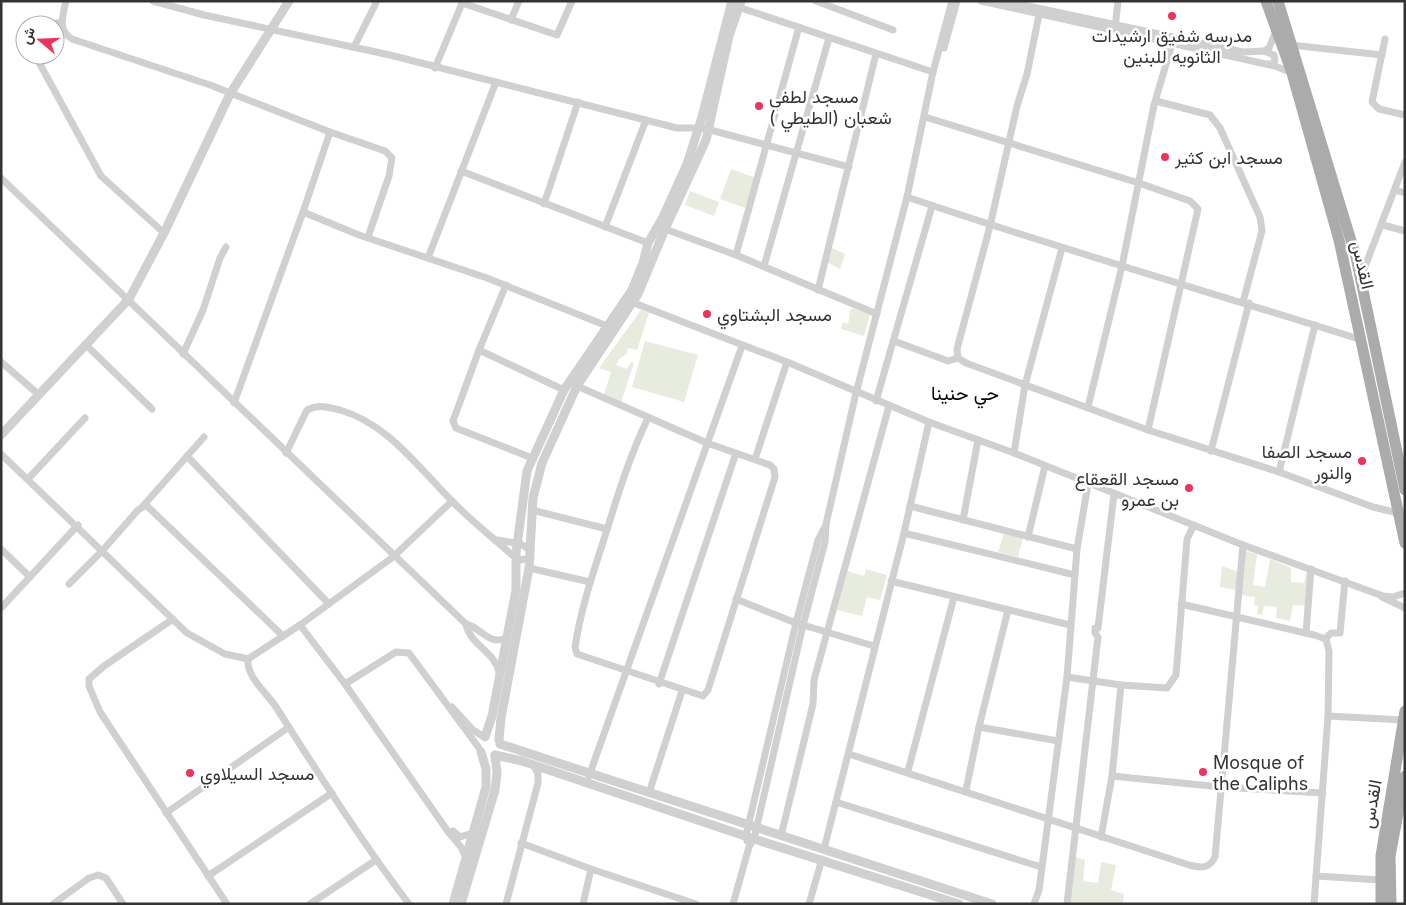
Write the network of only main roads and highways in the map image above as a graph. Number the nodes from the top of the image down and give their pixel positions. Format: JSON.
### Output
{"nodes":[{"id":1,"x":1266,"y":1,"type":"edge"},
{"id":2,"x":1278,"y":1,"type":"edge"},
{"id":3,"x":1399,"y":445,"type":"edge"},
{"id":4,"x":1404,"y":486,"type":"edge"},
{"id":5,"x":1405,"y":542,"type":"edge"},
{"id":6,"x":1404,"y":716,"type":"edge"},
{"id":7,"x":1405,"y":776,"type":"edge"},
{"id":8,"x":1382,"y":904,"type":"edge"},
{"id":9,"x":1391,"y":904,"type":"edge"}],
"edges":[{"from":1,"to":5,"type":"main road","name":"القدس"},
{"from":2,"to":3,"type":"main road","name":"القدس"},
{"from":3,"to":4,"type":"main road","name":"القدس"},
{"from":6,"to":8,"type":"main road","name":"القدس"},
{"from":7,"to":9,"type":"main road","name":"القدس"}]}
